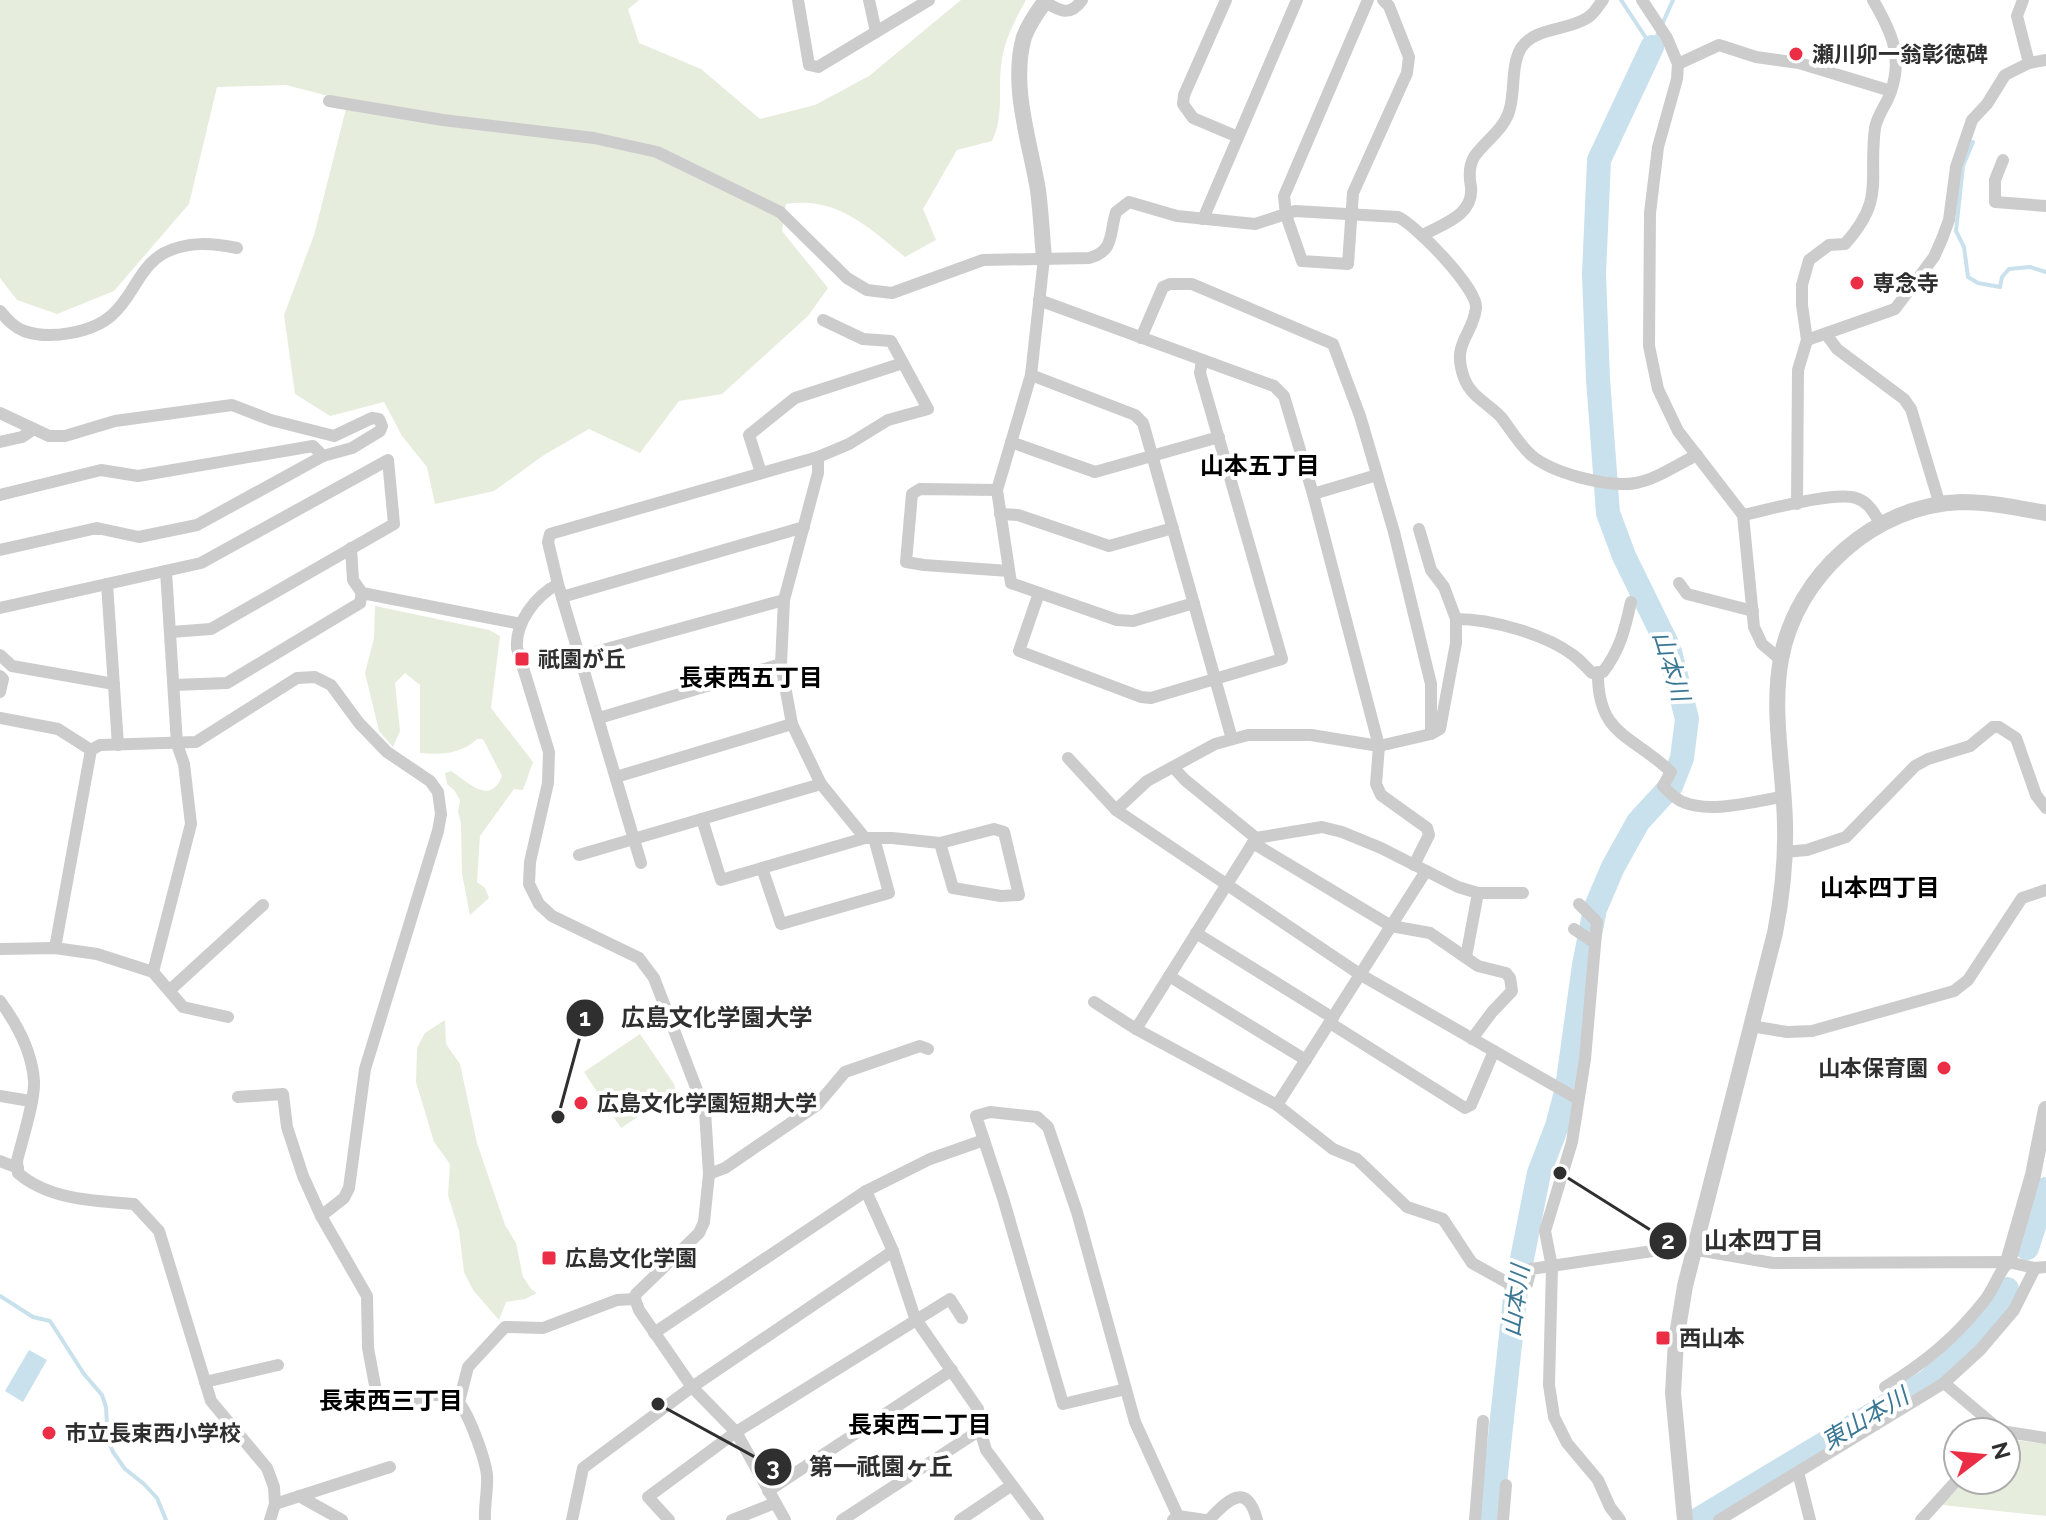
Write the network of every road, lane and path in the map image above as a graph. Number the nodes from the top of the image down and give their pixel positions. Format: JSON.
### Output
{"nodes":[{"id":1,"x":798,"y":0,"type":"edge"},
{"id":2,"x":869,"y":0,"type":"edge"},
{"id":3,"x":929,"y":0,"type":"edge"},
{"id":4,"x":1082,"y":0,"type":"edge"},
{"id":5,"x":1226,"y":0,"type":"edge"},
{"id":6,"x":1297,"y":0,"type":"edge"},
{"id":7,"x":1368,"y":0,"type":"edge"},
{"id":8,"x":1383,"y":0,"type":"edge"},
{"id":9,"x":1603,"y":0,"type":"edge"},
{"id":10,"x":1642,"y":0,"type":"edge"},
{"id":11,"x":1873,"y":0,"type":"edge"},
{"id":12,"x":2023,"y":0,"type":"edge"},
{"id":13,"x":1046,"y":1,"type":"edge"},
{"id":14,"x":876,"y":32,"type":"junction"},
{"id":15,"x":2046,"y":60,"type":"edge"},
{"id":16,"x":2029,"y":63,"type":"junction"},
{"id":17,"x":1678,"y":64,"type":"junction"},
{"id":18,"x":1891,"y":91,"type":"junction"},
{"id":19,"x":329,"y":101,"type":"dead end"},
{"id":20,"x":1238,"y":137,"type":"junction"},
{"id":21,"x":2003,"y":160,"type":"dead end"},
{"id":22,"x":2046,"y":206,"type":"edge"},
{"id":23,"x":1351,"y":214,"type":"junction"},
{"id":24,"x":1286,"y":215,"type":"junction"},
{"id":25,"x":1203,"y":219,"type":"junction"},
{"id":26,"x":1423,"y":235,"type":"junction"},
{"id":27,"x":237,"y":248,"type":"dead end"},
{"id":28,"x":1044,"y":258,"type":"junction"},
{"id":29,"x":1039,"y":300,"type":"junction"},
{"id":30,"x":0,"y":311,"type":"edge"},
{"id":31,"x":823,"y":320,"type":"dead end"},
{"id":32,"x":1826,"y":334,"type":"junction"},
{"id":33,"x":1141,"y":338,"type":"junction"},
{"id":34,"x":1807,"y":340,"type":"junction"},
{"id":35,"x":1202,"y":360,"type":"junction"},
{"id":36,"x":903,"y":363,"type":"junction"},
{"id":37,"x":1031,"y":375,"type":"junction"},
{"id":38,"x":0,"y":413,"type":"edge"},
{"id":39,"x":34,"y":429,"type":"junction"},
{"id":40,"x":1219,"y":437,"type":"junction"},
{"id":41,"x":0,"y":442,"type":"edge"},
{"id":42,"x":1011,"y":442,"type":"junction"},
{"id":43,"x":1697,"y":455,"type":"junction"},
{"id":44,"x":323,"y":456,"type":"junction"},
{"id":45,"x":1152,"y":456,"type":"junction"},
{"id":46,"x":818,"y":457,"type":"junction"},
{"id":47,"x":761,"y":473,"type":"junction"},
{"id":48,"x":1377,"y":475,"type":"junction"},
{"id":49,"x":997,"y":490,"type":"junction"},
{"id":50,"x":1313,"y":494,"type":"junction"},
{"id":51,"x":0,"y":495,"type":"edge"},
{"id":52,"x":1797,"y":504,"type":"junction"},
{"id":53,"x":1940,"y":505,"type":"junction"},
{"id":54,"x":2046,"y":513,"type":"edge"},
{"id":55,"x":1000,"y":514,"type":"junction"},
{"id":56,"x":1743,"y":515,"type":"junction"},
{"id":57,"x":1881,"y":525,"type":"junction"},
{"id":58,"x":804,"y":527,"type":"junction"},
{"id":59,"x":1173,"y":528,"type":"junction"},
{"id":60,"x":1419,"y":529,"type":"dead end"},
{"id":61,"x":351,"y":548,"type":"junction"},
{"id":62,"x":0,"y":550,"type":"edge"},
{"id":63,"x":166,"y":571,"type":"junction"},
{"id":64,"x":1009,"y":571,"type":"junction"},
{"id":65,"x":1679,"y":583,"type":"dead end"},
{"id":66,"x":107,"y":584,"type":"junction"},
{"id":67,"x":558,"y":584,"type":"junction"},
{"id":68,"x":362,"y":593,"type":"junction"},
{"id":69,"x":1039,"y":593,"type":"junction"},
{"id":70,"x":562,"y":597,"type":"junction"},
{"id":71,"x":784,"y":600,"type":"junction"},
{"id":72,"x":1631,"y":602,"type":"dead end"},
{"id":73,"x":1194,"y":603,"type":"junction"},
{"id":74,"x":0,"y":608,"type":"edge"},
{"id":75,"x":1753,"y":611,"type":"junction"},
{"id":76,"x":1456,"y":619,"type":"junction"},
{"id":77,"x":521,"y":624,"type":"junction"},
{"id":78,"x":171,"y":632,"type":"junction"},
{"id":79,"x":0,"y":655,"type":"edge"},
{"id":80,"x":581,"y":656,"type":"junction"},
{"id":81,"x":1781,"y":660,"type":"junction"},
{"id":82,"x":781,"y":664,"type":"junction"},
{"id":83,"x":1598,"y":672,"type":"junction"},
{"id":84,"x":0,"y":676,"type":"edge"},
{"id":85,"x":1215,"y":678,"type":"junction"},
{"id":86,"x":114,"y":684,"type":"junction"},
{"id":87,"x":174,"y":685,"type":"junction"},
{"id":88,"x":0,"y":692,"type":"edge"},
{"id":89,"x":0,"y":718,"type":"edge"},
{"id":90,"x":599,"y":718,"type":"junction"},
{"id":91,"x":792,"y":724,"type":"junction"},
{"id":92,"x":1431,"y":734,"type":"junction"},
{"id":93,"x":1232,"y":739,"type":"junction"},
{"id":94,"x":177,"y":744,"type":"junction"},
{"id":95,"x":118,"y":745,"type":"junction"},
{"id":96,"x":1379,"y":746,"type":"junction"},
{"id":97,"x":91,"y":750,"type":"junction"},
{"id":98,"x":1068,"y":758,"type":"dead end"},
{"id":99,"x":1173,"y":767,"type":"junction"},
{"id":100,"x":616,"y":777,"type":"junction"},
{"id":101,"x":821,"y":784,"type":"junction"},
{"id":102,"x":1783,"y":797,"type":"junction"},
{"id":103,"x":2046,"y":808,"type":"edge"},
{"id":104,"x":1116,"y":810,"type":"junction"},
{"id":105,"x":702,"y":819,"type":"junction"},
{"id":106,"x":869,"y":838,"type":"junction"},
{"id":107,"x":634,"y":839,"type":"junction"},
{"id":108,"x":1254,"y":840,"type":"junction"},
{"id":109,"x":940,"y":843,"type":"junction"},
{"id":110,"x":1784,"y":852,"type":"junction"},
{"id":111,"x":579,"y":855,"type":"dead end"},
{"id":112,"x":641,"y":863,"type":"dead end"},
{"id":113,"x":1414,"y":865,"type":"junction"},
{"id":114,"x":762,"y":868,"type":"junction"},
{"id":115,"x":1426,"y":871,"type":"junction"},
{"id":116,"x":1226,"y":884,"type":"junction"},
{"id":117,"x":2046,"y":890,"type":"edge"},
{"id":118,"x":1478,"y":893,"type":"junction"},
{"id":119,"x":1523,"y":893,"type":"dead end"},
{"id":120,"x":1579,"y":904,"type":"dead end"},
{"id":121,"x":263,"y":905,"type":"dead end"},
{"id":122,"x":1391,"y":926,"type":"junction"},
{"id":123,"x":1574,"y":929,"type":"dead end"},
{"id":124,"x":1196,"y":933,"type":"junction"},
{"id":125,"x":1595,"y":943,"type":"junction"},
{"id":126,"x":55,"y":948,"type":"junction"},
{"id":127,"x":0,"y":949,"type":"edge"},
{"id":128,"x":1466,"y":957,"type":"junction"},
{"id":129,"x":153,"y":972,"type":"junction"},
{"id":130,"x":1361,"y":975,"type":"junction"},
{"id":131,"x":1169,"y":976,"type":"junction"},
{"id":132,"x":170,"y":990,"type":"junction"},
{"id":133,"x":0,"y":1001,"type":"edge"},
{"id":134,"x":1094,"y":1002,"type":"dead end"},
{"id":135,"x":228,"y":1017,"type":"dead end"},
{"id":136,"x":1331,"y":1021,"type":"junction"},
{"id":137,"x":1751,"y":1026,"type":"junction"},
{"id":138,"x":1136,"y":1029,"type":"junction"},
{"id":139,"x":1472,"y":1039,"type":"junction"},
{"id":140,"x":928,"y":1049,"type":"dead end"},
{"id":141,"x":1494,"y":1051,"type":"junction"},
{"id":142,"x":1306,"y":1060,"type":"junction"},
{"id":143,"x":0,"y":1096,"type":"edge"},
{"id":144,"x":238,"y":1097,"type":"dead end"},
{"id":145,"x":1578,"y":1099,"type":"junction"},
{"id":146,"x":30,"y":1101,"type":"junction"},
{"id":147,"x":1277,"y":1105,"type":"junction"},
{"id":148,"x":2046,"y":1109,"type":"edge"},
{"id":149,"x":984,"y":1140,"type":"junction"},
{"id":150,"x":0,"y":1161,"type":"edge"},
{"id":151,"x":18,"y":1168,"type":"junction"},
{"id":152,"x":709,"y":1174,"type":"junction"},
{"id":153,"x":866,"y":1191,"type":"junction"},
{"id":154,"x":321,"y":1216,"type":"junction"},
{"id":155,"x":1694,"y":1249,"type":"junction"},
{"id":156,"x":893,"y":1251,"type":"junction"},
{"id":157,"x":2008,"y":1262,"type":"junction"},
{"id":158,"x":1552,"y":1267,"type":"junction"},
{"id":159,"x":2040,"y":1267,"type":"edge"},
{"id":160,"x":635,"y":1299,"type":"junction"},
{"id":161,"x":915,"y":1318,"type":"junction"},
{"id":162,"x":962,"y":1318,"type":"dead end"},
{"id":163,"x":654,"y":1333,"type":"junction"},
{"id":164,"x":278,"y":1365,"type":"dead end"},
{"id":165,"x":952,"y":1370,"type":"junction"},
{"id":166,"x":205,"y":1382,"type":"junction"},
{"id":167,"x":1944,"y":1383,"type":"junction"},
{"id":168,"x":692,"y":1387,"type":"junction"},
{"id":169,"x":1885,"y":1387,"type":"dead end"},
{"id":170,"x":1126,"y":1389,"type":"junction"},
{"id":171,"x":459,"y":1402,"type":"junction"},
{"id":172,"x":1982,"y":1416,"type":"edge"},
{"id":173,"x":1483,"y":1421,"type":"dead end"},
{"id":174,"x":980,"y":1430,"type":"junction"},
{"id":175,"x":736,"y":1432,"type":"junction"},
{"id":176,"x":2022,"y":1435,"type":"edge"},
{"id":177,"x":2046,"y":1438,"type":"edge"},
{"id":178,"x":390,"y":1467,"type":"dead end"},
{"id":179,"x":1798,"y":1472,"type":"junction"},
{"id":180,"x":1012,"y":1485,"type":"junction"},
{"id":181,"x":1506,"y":1485,"type":"dead end"},
{"id":182,"x":768,"y":1491,"type":"junction"},
{"id":183,"x":299,"y":1496,"type":"junction"},
{"id":184,"x":1943,"y":1496,"type":"edge"},
{"id":185,"x":775,"y":1503,"type":"junction"},
{"id":186,"x":275,"y":1504,"type":"junction"},
{"id":187,"x":1685,"y":1517,"type":"edge"},
{"id":188,"x":1175,"y":1518,"type":"edge"},
{"id":189,"x":270,"y":1520,"type":"edge"},
{"id":190,"x":342,"y":1520,"type":"edge"},
{"id":191,"x":485,"y":1520,"type":"edge"},
{"id":192,"x":572,"y":1520,"type":"edge"},
{"id":193,"x":669,"y":1520,"type":"edge"},
{"id":194,"x":732,"y":1520,"type":"edge"},
{"id":195,"x":785,"y":1520,"type":"edge"},
{"id":196,"x":842,"y":1520,"type":"edge"},
{"id":197,"x":960,"y":1520,"type":"edge"},
{"id":198,"x":1038,"y":1520,"type":"edge"},
{"id":199,"x":1207,"y":1520,"type":"edge"},
{"id":200,"x":1257,"y":1520,"type":"edge"},
{"id":201,"x":1475,"y":1520,"type":"edge"},
{"id":202,"x":1503,"y":1520,"type":"edge"},
{"id":203,"x":1620,"y":1520,"type":"edge"},
{"id":204,"x":1719,"y":1520,"type":"edge"},
{"id":205,"x":1810,"y":1520,"type":"edge"},
{"id":206,"x":1921,"y":1520,"type":"edge"}],
"edges":[{"from":1,"to":14,"type":"street"},
{"from":2,"to":14,"type":"street"},
{"from":3,"to":14,"type":"street"},
{"from":4,"to":13,"type":"street"},
{"from":5,"to":20,"type":"street"},
{"from":6,"to":20,"type":"street"},
{"from":7,"to":24,"type":"street"},
{"from":8,"to":23,"type":"street"},
{"from":9,"to":26,"type":"street"},
{"from":10,"to":17,"type":"street"},
{"from":11,"to":18,"type":"street"},
{"from":12,"to":16,"type":"street"},
{"from":13,"to":28,"type":"street"},
{"from":15,"to":16,"type":"street"},
{"from":16,"to":32,"type":"street"},
{"from":17,"to":18,"type":"street"},
{"from":17,"to":43,"type":"street"},
{"from":18,"to":34,"type":"street"},
{"from":19,"to":28,"type":"street"},
{"from":20,"to":25,"type":"street"},
{"from":21,"to":22,"type":"street"},
{"from":23,"to":24,"type":"street"},
{"from":23,"to":24,"type":"street"},
{"from":23,"to":26,"type":"street"},
{"from":24,"to":25,"type":"street"},
{"from":25,"to":28,"type":"street"},
{"from":26,"to":43,"type":"street"},
{"from":27,"to":30,"type":"street"},
{"from":28,"to":29,"type":"street"},
{"from":29,"to":33,"type":"street"},
{"from":29,"to":37,"type":"street"},
{"from":31,"to":36,"type":"street"},
{"from":32,"to":34,"type":"street"},
{"from":32,"to":53,"type":"street"},
{"from":33,"to":35,"type":"street"},
{"from":33,"to":48,"type":"street"},
{"from":34,"to":52,"type":"street"},
{"from":35,"to":40,"type":"street"},
{"from":35,"to":50,"type":"street"},
{"from":36,"to":46,"type":"street"},
{"from":36,"to":47,"type":"street"},
{"from":37,"to":42,"type":"street"},
{"from":37,"to":45,"type":"street"},
{"from":38,"to":39,"type":"street"},
{"from":39,"to":41,"type":"street"},
{"from":39,"to":44,"type":"street"},
{"from":40,"to":45,"type":"street"},
{"from":40,"to":85,"type":"street"},
{"from":42,"to":45,"type":"street"},
{"from":42,"to":49,"type":"street"},
{"from":43,"to":56,"type":"street"},
{"from":44,"to":51,"type":"street"},
{"from":44,"to":62,"type":"street"},
{"from":45,"to":59,"type":"street"},
{"from":46,"to":47,"type":"street"},
{"from":46,"to":58,"type":"street"},
{"from":47,"to":67,"type":"street"},
{"from":48,"to":50,"type":"street"},
{"from":48,"to":92,"type":"street"},
{"from":49,"to":55,"type":"street"},
{"from":49,"to":64,"type":"street"},
{"from":50,"to":96,"type":"street"},
{"from":52,"to":56,"type":"street"},
{"from":52,"to":57,"type":"street"},
{"from":53,"to":54,"type":"street"},
{"from":53,"to":57,"type":"street"},
{"from":55,"to":59,"type":"street"},
{"from":55,"to":64,"type":"street"},
{"from":56,"to":75,"type":"street"},
{"from":57,"to":81,"type":"street"},
{"from":58,"to":70,"type":"street"},
{"from":58,"to":71,"type":"street"},
{"from":59,"to":73,"type":"street"},
{"from":60,"to":76,"type":"street"},
{"from":61,"to":63,"type":"street"},
{"from":61,"to":68,"type":"street"},
{"from":61,"to":78,"type":"street"},
{"from":63,"to":66,"type":"street"},
{"from":63,"to":78,"type":"street"},
{"from":64,"to":69,"type":"street"},
{"from":65,"to":75,"type":"street"},
{"from":66,"to":74,"type":"street"},
{"from":66,"to":86,"type":"street"},
{"from":67,"to":70,"type":"street"},
{"from":67,"to":77,"type":"street"},
{"from":68,"to":77,"type":"street"},
{"from":68,"to":87,"type":"street"},
{"from":69,"to":73,"type":"street"},
{"from":69,"to":85,"type":"street"},
{"from":70,"to":80,"type":"street"},
{"from":71,"to":80,"type":"street"},
{"from":71,"to":82,"type":"street"},
{"from":72,"to":83,"type":"street"},
{"from":73,"to":85,"type":"street"},
{"from":75,"to":81,"type":"street"},
{"from":76,"to":83,"type":"street"},
{"from":76,"to":92,"type":"street"},
{"from":77,"to":152,"type":"street"},
{"from":78,"to":87,"type":"street"},
{"from":79,"to":86,"type":"street"},
{"from":80,"to":90,"type":"street"},
{"from":81,"to":102,"type":"street"},
{"from":82,"to":90,"type":"street"},
{"from":82,"to":91,"type":"street"},
{"from":83,"to":102,"type":"street"},
{"from":84,"to":88,"type":"street"},
{"from":85,"to":93,"type":"street"},
{"from":86,"to":95,"type":"street"},
{"from":87,"to":94,"type":"street"},
{"from":89,"to":97,"type":"street"},
{"from":90,"to":100,"type":"street"},
{"from":91,"to":100,"type":"street"},
{"from":91,"to":101,"type":"street"},
{"from":92,"to":96,"type":"street"},
{"from":93,"to":96,"type":"street"},
{"from":93,"to":99,"type":"street"},
{"from":94,"to":95,"type":"street"},
{"from":94,"to":129,"type":"street"},
{"from":94,"to":154,"type":"street"},
{"from":95,"to":97,"type":"street"},
{"from":96,"to":113,"type":"street"},
{"from":97,"to":126,"type":"street"},
{"from":98,"to":104,"type":"street"},
{"from":99,"to":104,"type":"street"},
{"from":99,"to":108,"type":"street"},
{"from":100,"to":107,"type":"street"},
{"from":101,"to":105,"type":"street"},
{"from":101,"to":106,"type":"street"},
{"from":102,"to":110,"type":"street"},
{"from":103,"to":110,"type":"street"},
{"from":104,"to":116,"type":"street"},
{"from":105,"to":107,"type":"street"},
{"from":105,"to":114,"type":"street"},
{"from":106,"to":109,"type":"street"},
{"from":106,"to":114,"type":"street"},
{"from":106,"to":114,"type":"street"},
{"from":107,"to":111,"type":"street"},
{"from":107,"to":112,"type":"street"},
{"from":108,"to":113,"type":"street"},
{"from":108,"to":116,"type":"street"},
{"from":108,"to":122,"type":"street"},
{"from":109,"to":109,"type":"street"},
{"from":110,"to":137,"type":"street"},
{"from":113,"to":115,"type":"street"},
{"from":115,"to":118,"type":"street"},
{"from":115,"to":122,"type":"street"},
{"from":116,"to":124,"type":"street"},
{"from":116,"to":130,"type":"street"},
{"from":117,"to":137,"type":"street"},
{"from":118,"to":119,"type":"street"},
{"from":118,"to":128,"type":"street"},
{"from":120,"to":125,"type":"street"},
{"from":121,"to":132,"type":"street"},
{"from":122,"to":128,"type":"street"},
{"from":122,"to":130,"type":"street"},
{"from":123,"to":125,"type":"street"},
{"from":124,"to":131,"type":"street"},
{"from":124,"to":136,"type":"street"},
{"from":125,"to":145,"type":"street"},
{"from":126,"to":127,"type":"street"},
{"from":126,"to":129,"type":"street"},
{"from":128,"to":139,"type":"street"},
{"from":129,"to":132,"type":"street"},
{"from":130,"to":136,"type":"street"},
{"from":130,"to":139,"type":"street"},
{"from":131,"to":138,"type":"street"},
{"from":131,"to":142,"type":"street"},
{"from":132,"to":135,"type":"street"},
{"from":133,"to":146,"type":"street"},
{"from":134,"to":138,"type":"street"},
{"from":136,"to":141,"type":"street"},
{"from":136,"to":142,"type":"street"},
{"from":137,"to":155,"type":"street"},
{"from":138,"to":147,"type":"street"},
{"from":139,"to":141,"type":"street"},
{"from":140,"to":152,"type":"street"},
{"from":141,"to":145,"type":"street"},
{"from":142,"to":147,"type":"street"},
{"from":143,"to":146,"type":"street"},
{"from":144,"to":154,"type":"street"},
{"from":145,"to":158,"type":"street"},
{"from":146,"to":151,"type":"street"},
{"from":147,"to":158,"type":"street"},
{"from":148,"to":157,"type":"street"},
{"from":149,"to":153,"type":"street"},
{"from":149,"to":170,"type":"street"},
{"from":149,"to":170,"type":"street"},
{"from":150,"to":151,"type":"street"},
{"from":151,"to":166,"type":"street"},
{"from":152,"to":160,"type":"street"},
{"from":153,"to":156,"type":"street"},
{"from":153,"to":163,"type":"street"},
{"from":154,"to":171,"type":"street"},
{"from":155,"to":157,"type":"street"},
{"from":155,"to":158,"type":"street"},
{"from":155,"to":187,"type":"street"},
{"from":156,"to":161,"type":"street"},
{"from":156,"to":168,"type":"street"},
{"from":157,"to":159,"type":"street"},
{"from":157,"to":169,"type":"street"},
{"from":158,"to":203,"type":"street"},
{"from":159,"to":167,"type":"street"},
{"from":160,"to":163,"type":"street"},
{"from":160,"to":171,"type":"street"},
{"from":161,"to":162,"type":"street"},
{"from":161,"to":165,"type":"street"},
{"from":161,"to":175,"type":"street"},
{"from":163,"to":168,"type":"street"},
{"from":164,"to":166,"type":"street"},
{"from":165,"to":174,"type":"street"},
{"from":165,"to":182,"type":"street"},
{"from":166,"to":186,"type":"street"},
{"from":167,"to":172,"type":"street"},
{"from":167,"to":179,"type":"street"},
{"from":168,"to":175,"type":"street"},
{"from":168,"to":192,"type":"street"},
{"from":170,"to":188,"type":"street"},
{"from":171,"to":191,"type":"street"},
{"from":173,"to":201,"type":"street"},
{"from":174,"to":180,"type":"street"},
{"from":174,"to":196,"type":"street"},
{"from":175,"to":182,"type":"street"},
{"from":175,"to":193,"type":"street"},
{"from":176,"to":177,"type":"street"},
{"from":178,"to":183,"type":"street"},
{"from":179,"to":204,"type":"street"},
{"from":179,"to":205,"type":"street"},
{"from":180,"to":197,"type":"street"},
{"from":180,"to":198,"type":"street"},
{"from":181,"to":202,"type":"street"},
{"from":182,"to":185,"type":"street"},
{"from":183,"to":186,"type":"street"},
{"from":183,"to":190,"type":"street"},
{"from":184,"to":206,"type":"street"},
{"from":185,"to":194,"type":"street"},
{"from":185,"to":195,"type":"street"},
{"from":186,"to":189,"type":"street"},
{"from":188,"to":199,"type":"street"},
{"from":199,"to":200,"type":"street"}]}
